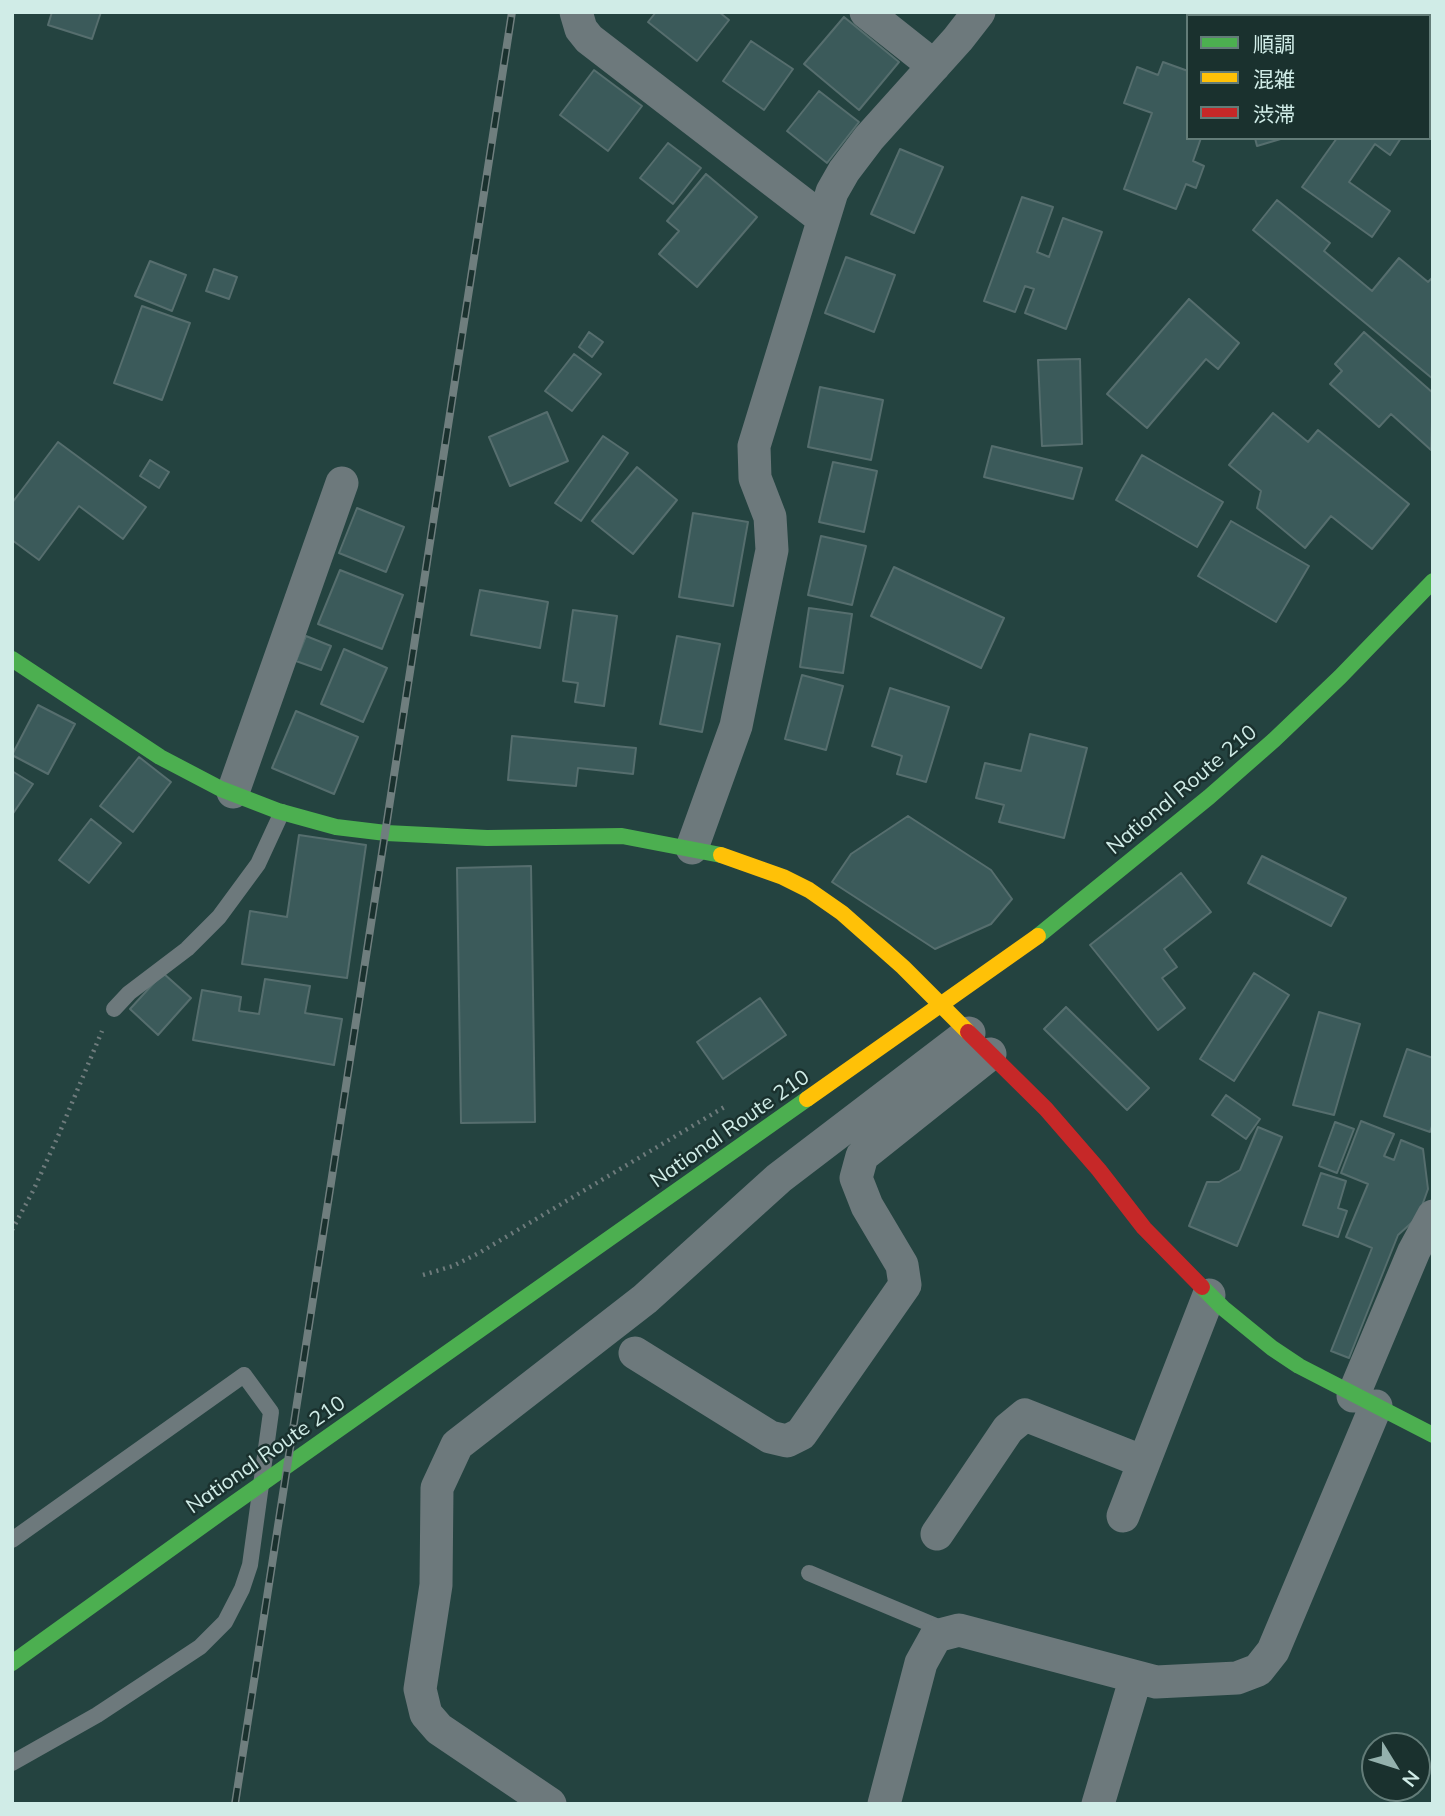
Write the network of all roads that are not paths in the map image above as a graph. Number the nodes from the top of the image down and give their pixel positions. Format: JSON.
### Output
{"nodes":[{"id":1,"x":576,"y":12,"type":"edge"},
{"id":2,"x":866,"y":12,"type":"edge"},
{"id":3,"x":979,"y":12,"type":"edge"},
{"id":4,"x":934,"y":66,"type":"junction"},
{"id":5,"x":823,"y":219,"type":"junction"},
{"id":6,"x":342,"y":483,"type":"dead end"},
{"id":7,"x":1433,"y":581,"type":"edge"},
{"id":8,"x":12,"y":659,"type":"edge"},
{"id":9,"x":233,"y":792,"type":"junction"},
{"id":10,"x":282,"y":812,"type":"junction"},
{"id":11,"x":692,"y":848,"type":"junction"},
{"id":12,"x":941,"y":1005,"type":"junction"},
{"id":13,"x":114,"y":1009,"type":"road end"},
{"id":14,"x":980,"y":1043,"type":"junction"},
{"id":15,"x":1433,"y":1216,"type":"edge"},
{"id":16,"x":1209,"y":1295,"type":"junction"},
{"id":17,"x":635,"y":1353,"type":"dead end"},
{"id":18,"x":1365,"y":1401,"type":"junction"},
{"id":19,"x":1433,"y":1435,"type":"edge"},
{"id":20,"x":1144,"y":1462,"type":"junction"},
{"id":21,"x":1123,"y":1516,"type":"dead end"},
{"id":22,"x":937,"y":1534,"type":"dead end"},
{"id":23,"x":12,"y":1540,"type":"edge"},
{"id":24,"x":809,"y":1573,"type":"dead end"},
{"id":25,"x":950,"y":1632,"type":"junction"},
{"id":26,"x":12,"y":1663,"type":"edge"},
{"id":27,"x":1136,"y":1677,"type":"junction"},
{"id":28,"x":12,"y":1763,"type":"edge"},
{"id":29,"x":550,"y":1804,"type":"edge"},
{"id":30,"x":884,"y":1804,"type":"edge"},
{"id":31,"x":1098,"y":1804,"type":"edge"}],
"edges":[{"from":1,"to":5,"type":"street"},
{"from":2,"to":4,"type":"street"},
{"from":3,"to":4,"type":"street"},
{"from":4,"to":5,"type":"street"},
{"from":5,"to":11,"type":"street"},
{"from":6,"to":9,"type":"street"},
{"from":7,"to":12,"type":"main road","name":"National Route 210"},
{"from":8,"to":9,"type":"main road"},
{"from":9,"to":10,"type":"main road"},
{"from":10,"to":11,"type":"main road"},
{"from":10,"to":13,"type":"lane"},
{"from":11,"to":12,"type":"main road"},
{"from":12,"to":14,"type":"main road"},
{"from":12,"to":26,"type":"main road","name":"National Route 210"},
{"from":14,"to":16,"type":"main road"},
{"from":14,"to":17,"type":"street"},
{"from":14,"to":29,"type":"street"},
{"from":15,"to":18,"type":"street"},
{"from":16,"to":18,"type":"main road"},
{"from":16,"to":20,"type":"street"},
{"from":18,"to":19,"type":"main road"},
{"from":18,"to":27,"type":"street"},
{"from":20,"to":21,"type":"street"},
{"from":20,"to":22,"type":"street"},
{"from":23,"to":28,"type":"lane"},
{"from":24,"to":25,"type":"lane"},
{"from":25,"to":27,"type":"street"},
{"from":25,"to":30,"type":"street"},
{"from":27,"to":31,"type":"street"}]}
